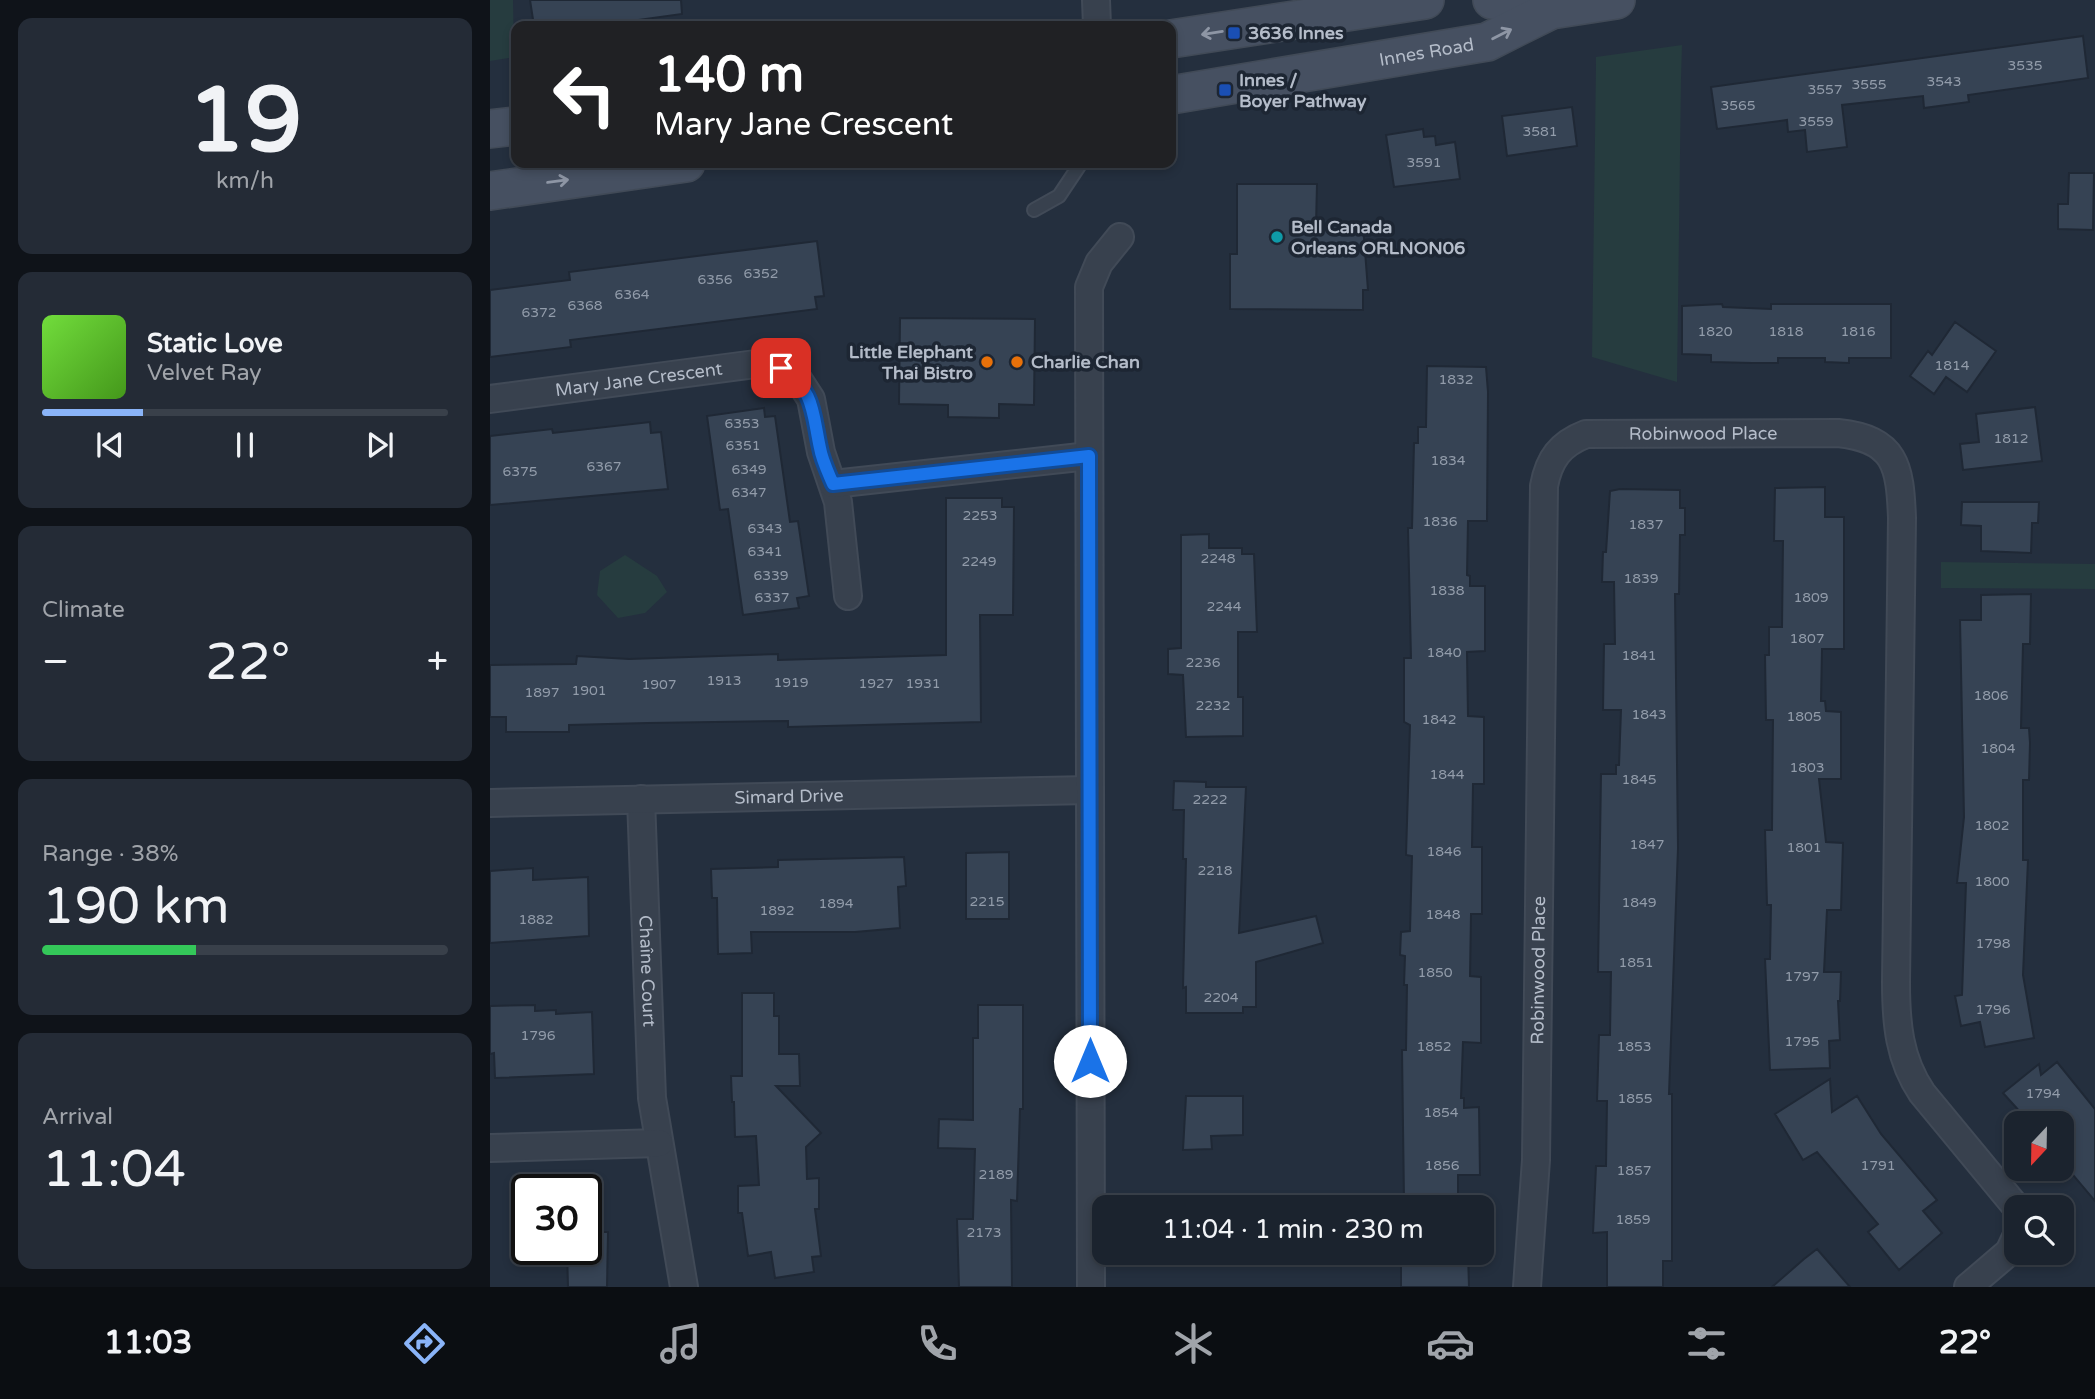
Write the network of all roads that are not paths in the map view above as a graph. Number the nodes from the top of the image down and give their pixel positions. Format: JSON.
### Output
{"nodes":[{"id":1,"x":1096,"y":0,"type":"edge"},
{"id":2,"x":1425,"y":0,"type":"edge"},
{"id":3,"x":1492,"y":0,"type":"edge"},
{"id":4,"x":1616,"y":0,"type":"edge"},
{"id":5,"x":1551,"y":10,"type":"junction"},
{"id":6,"x":1097,"y":21,"type":"edge"},
{"id":7,"x":1176,"y":38,"type":"edge"},
{"id":8,"x":1176,"y":94,"type":"edge"},
{"id":9,"x":511,"y":127,"type":"edge"},
{"id":10,"x":490,"y":129,"type":"edge"},
{"id":11,"x":651,"y":168,"type":"edge"},
{"id":12,"x":1078,"y":168,"type":"edge"},
{"id":13,"x":490,"y":191,"type":"edge"},
{"id":14,"x":1034,"y":209,"type":"dead end"},
{"id":15,"x":1120,"y":237,"type":"dead end"},
{"id":16,"x":490,"y":399,"type":"edge"},
{"id":17,"x":1089,"y":456,"type":"junction"},
{"id":18,"x":833,"y":484,"type":"junction"},
{"id":19,"x":848,"y":596,"type":"dead end"},
{"id":20,"x":1090,"y":790,"type":"junction"},
{"id":21,"x":641,"y":799,"type":"junction"},
{"id":22,"x":490,"y":803,"type":"edge"},
{"id":23,"x":659,"y":1143,"type":"junction"},
{"id":24,"x":490,"y":1148,"type":"edge"},
{"id":25,"x":2006,"y":1195,"type":"edge"},
{"id":26,"x":2004,"y":1256,"type":"edge"},
{"id":27,"x":684,"y":1287,"type":"edge"},
{"id":28,"x":1091,"y":1287,"type":"edge"},
{"id":29,"x":1527,"y":1287,"type":"edge"},
{"id":30,"x":1968,"y":1287,"type":"edge"}],
"edges":[{"from":1,"to":6,"type":"street"},
{"from":2,"to":7,"type":"main road","one_way":true},
{"from":3,"to":5,"type":"main road","name":"Innes Road"},
{"from":4,"to":5,"type":"main road","name":"Innes Road"},
{"from":8,"to":5,"type":"main road","name":"Innes Road","one_way":true},
{"from":9,"to":10,"type":"main road"},
{"from":13,"to":11,"type":"main road","one_way":true},
{"from":12,"to":14,"type":"lane"},
{"from":15,"to":17,"type":"street"},
{"from":16,"to":18,"type":"street","name":"Mary Jane Crescent"},
{"from":17,"to":18,"type":"street"},
{"from":17,"to":20,"type":"street"},
{"from":18,"to":19,"type":"street","name":"Mary Jane Crescent"},
{"from":20,"to":21,"type":"street","name":"Simard Drive"},
{"from":20,"to":28,"type":"street"},
{"from":21,"to":22,"type":"street","name":"Simard Drive"},
{"from":21,"to":23,"type":"street","name":"Chaîne Court"},
{"from":23,"to":24,"type":"street"},
{"from":23,"to":27,"type":"street","name":"Chaîne Court"},
{"from":25,"to":29,"type":"street","name":"Robinwood Place"},
{"from":26,"to":30,"type":"street"}]}
